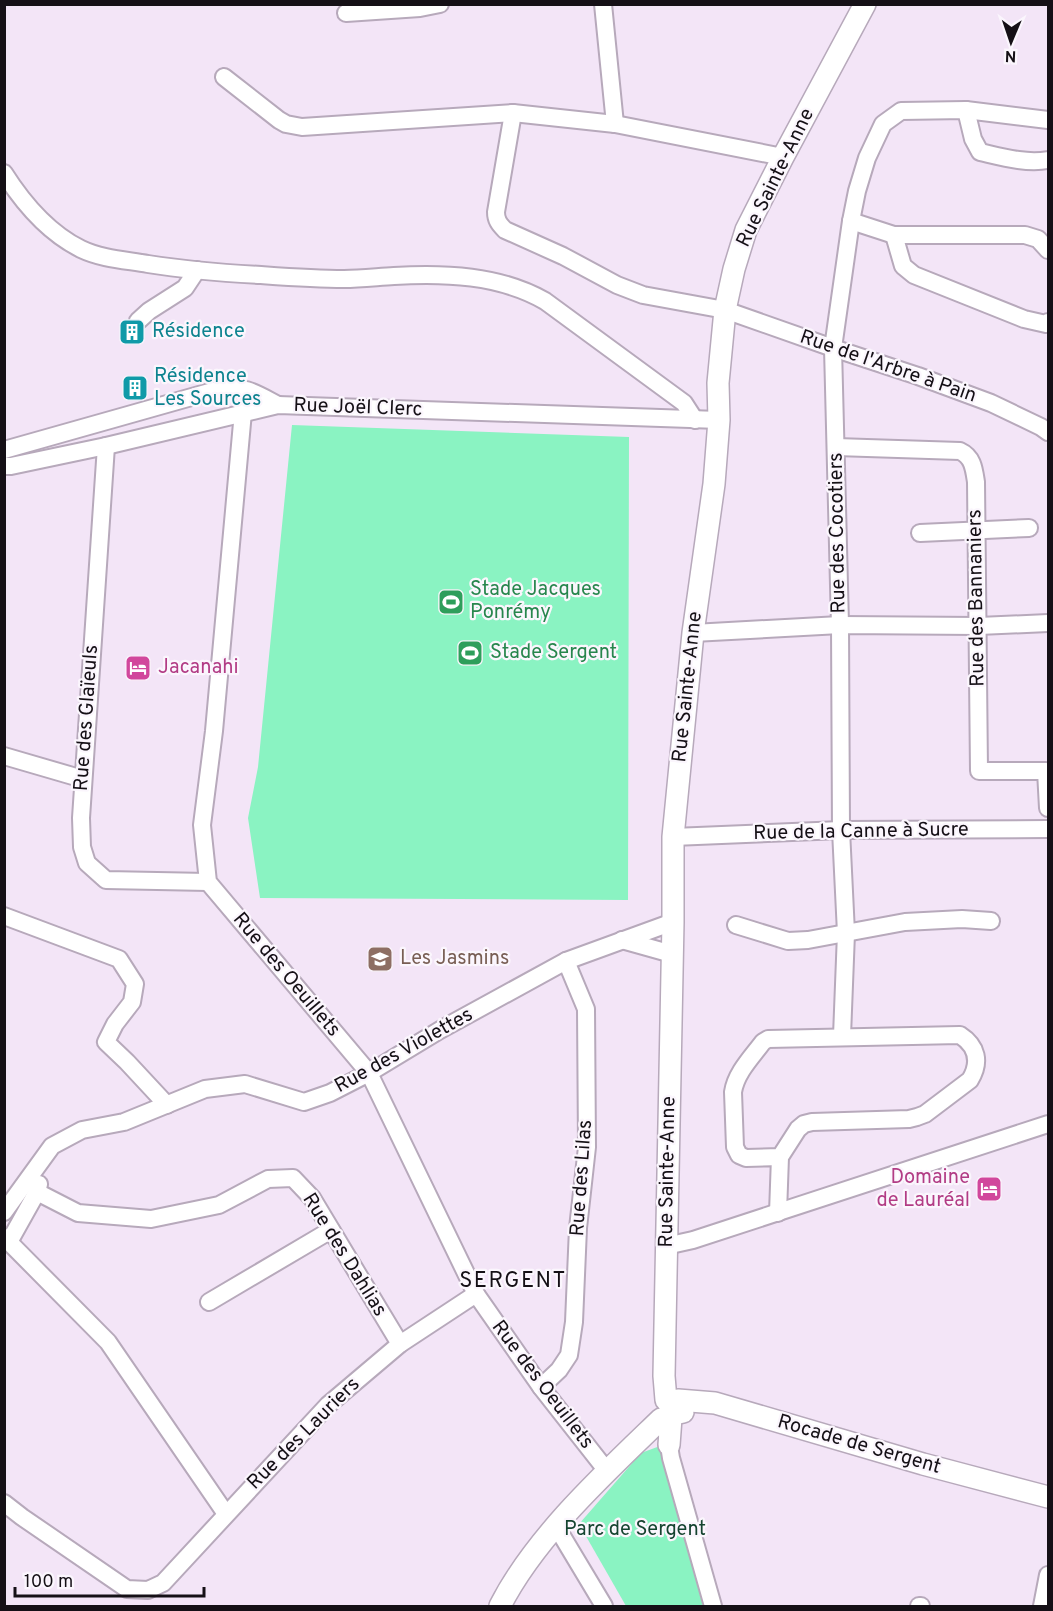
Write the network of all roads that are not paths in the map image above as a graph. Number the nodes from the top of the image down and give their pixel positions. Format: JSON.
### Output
{"nodes":[{"id":1,"x":440,"y":4,"type":"edge"},
{"id":2,"x":603,"y":4,"type":"edge"},
{"id":3,"x":865,"y":4,"type":"edge"},
{"id":4,"x":346,"y":14,"type":"dead end"},
{"id":5,"x":224,"y":77,"type":"dead end"},
{"id":6,"x":966,"y":110,"type":"junction"},
{"id":7,"x":513,"y":113,"type":"junction"},
{"id":8,"x":1048,"y":120,"type":"edge"},
{"id":9,"x":615,"y":124,"type":"junction"},
{"id":10,"x":783,"y":157,"type":"junction"},
{"id":11,"x":1048,"y":160,"type":"edge"},
{"id":12,"x":4,"y":173,"type":"edge"},
{"id":13,"x":850,"y":221,"type":"junction"},
{"id":14,"x":894,"y":235,"type":"junction"},
{"id":15,"x":1048,"y":250,"type":"edge"},
{"id":16,"x":197,"y":270,"type":"junction"},
{"id":17,"x":725,"y":310,"type":"junction"},
{"id":18,"x":138,"y":321,"type":"dead end"},
{"id":19,"x":1048,"y":322,"type":"edge"},
{"id":20,"x":833,"y":348,"type":"junction"},
{"id":21,"x":278,"y":405,"type":"junction"},
{"id":22,"x":243,"y":412,"type":"junction"},
{"id":23,"x":695,"y":420,"type":"junction"},
{"id":24,"x":718,"y":420,"type":"junction"},
{"id":25,"x":1048,"y":432,"type":"edge"},
{"id":26,"x":106,"y":446,"type":"junction"},
{"id":27,"x":836,"y":447,"type":"junction"},
{"id":28,"x":4,"y":450,"type":"edge"},
{"id":29,"x":7,"y":469,"type":"edge"},
{"id":30,"x":1029,"y":528,"type":"dead end"},
{"id":31,"x":975,"y":531,"type":"junction"},
{"id":32,"x":920,"y":533,"type":"dead end"},
{"id":33,"x":1048,"y":623,"type":"edge"},
{"id":34,"x":840,"y":625,"type":"junction"},
{"id":35,"x":979,"y":626,"type":"junction"},
{"id":36,"x":693,"y":633,"type":"junction"},
{"id":37,"x":4,"y":756,"type":"edge"},
{"id":38,"x":83,"y":779,"type":"junction"},
{"id":39,"x":1048,"y":808,"type":"edge"},
{"id":40,"x":1048,"y":829,"type":"edge"},
{"id":41,"x":841,"y":830,"type":"junction"},
{"id":42,"x":673,"y":837,"type":"junction"},
{"id":43,"x":208,"y":882,"type":"junction"},
{"id":44,"x":4,"y":916,"type":"edge"},
{"id":45,"x":991,"y":921,"type":"dead end"},
{"id":46,"x":673,"y":922,"type":"junction"},
{"id":47,"x":736,"y":926,"type":"dead end"},
{"id":48,"x":846,"y":933,"type":"junction"},
{"id":49,"x":622,"y":940,"type":"junction"},
{"id":50,"x":672,"y":954,"type":"junction"},
{"id":51,"x":566,"y":961,"type":"junction"},
{"id":52,"x":842,"y":1036,"type":"junction"},
{"id":53,"x":369,"y":1074,"type":"junction"},
{"id":54,"x":167,"y":1105,"type":"junction"},
{"id":55,"x":1048,"y":1124,"type":"edge"},
{"id":56,"x":780,"y":1156,"type":"junction"},
{"id":57,"x":39,"y":1163,"type":"junction"},
{"id":58,"x":37,"y":1192,"type":"junction"},
{"id":59,"x":4,"y":1212,"type":"edge"},
{"id":60,"x":778,"y":1213,"type":"junction"},
{"id":61,"x":331,"y":1230,"type":"junction"},
{"id":62,"x":7,"y":1239,"type":"edge"},
{"id":63,"x":666,"y":1246,"type":"junction"},
{"id":64,"x":476,"y":1294,"type":"junction"},
{"id":65,"x":209,"y":1302,"type":"dead end"},
{"id":66,"x":400,"y":1344,"type":"junction"},
{"id":67,"x":541,"y":1387,"type":"junction"},
{"id":68,"x":665,"y":1411,"type":"junction"},
{"id":69,"x":669,"y":1445,"type":"joint"},
{"id":70,"x":607,"y":1471,"type":"junction"},
{"id":71,"x":1048,"y":1497,"type":"edge"},
{"id":72,"x":4,"y":1503,"type":"edge"},
{"id":73,"x":225,"y":1514,"type":"junction"},
{"id":74,"x":556,"y":1526,"type":"junction"},
{"id":75,"x":1048,"y":1575,"type":"edge"},
{"id":76,"x":500,"y":1606,"type":"edge"},
{"id":77,"x":604,"y":1606,"type":"edge"},
{"id":78,"x":713,"y":1606,"type":"edge"},
{"id":79,"x":1041,"y":1606,"type":"edge"}],
"edges":[{"from":1,"to":4,"type":"street"},
{"from":2,"to":9,"type":"street"},
{"from":3,"to":10,"type":"main road","name":"Rue Sainte-Anne"},
{"from":5,"to":7,"type":"street"},
{"from":6,"to":8,"type":"street","name":"Rue des Cocotiers"},
{"from":6,"to":11,"type":"street"},
{"from":6,"to":13,"type":"street","name":"Rue des Cocotiers"},
{"from":7,"to":9,"type":"street"},
{"from":7,"to":17,"type":"street","name":"Rue de l'Arbre à Pain"},
{"from":9,"to":10,"type":"street"},
{"from":10,"to":17,"type":"main road","name":"Rue Sainte-Anne"},
{"from":12,"to":16,"type":"street"},
{"from":13,"to":14,"type":"street"},
{"from":13,"to":20,"type":"street","name":"Rue des Cocotiers"},
{"from":14,"to":15,"type":"street"},
{"from":14,"to":19,"type":"street"},
{"from":16,"to":18,"type":"street"},
{"from":16,"to":23,"type":"street"},
{"from":17,"to":20,"type":"street","name":"Rue de l'Arbre à Pain"},
{"from":17,"to":24,"type":"main road","name":"Rue Sainte-Anne"},
{"from":20,"to":25,"type":"street","name":"Rue de l'Arbre à Pain"},
{"from":20,"to":27,"type":"street","name":"Rue des Cocotiers"},
{"from":21,"to":22,"type":"street","name":"Rue Joël Clerc"},
{"from":21,"to":23,"type":"street","name":"Rue Joël Clerc"},
{"from":21,"to":28,"type":"street"},
{"from":22,"to":26,"type":"street","name":"Rue Joël Clerc"},
{"from":22,"to":43,"type":"street"},
{"from":23,"to":24,"type":"street","name":"Rue Joël Clerc"},
{"from":24,"to":36,"type":"main road","name":"Rue Sainte-Anne"},
{"from":26,"to":29,"type":"street","name":"Rue Joël Clerc"},
{"from":26,"to":38,"type":"street","name":"Rue des Glaïeuls"},
{"from":27,"to":31,"type":"street","name":"Rue des Bannaniers"},
{"from":27,"to":34,"type":"street","name":"Rue des Cocotiers"},
{"from":30,"to":31,"type":"street"},
{"from":31,"to":32,"type":"street"},
{"from":31,"to":35,"type":"street","name":"Rue des Bannaniers"},
{"from":33,"to":35,"type":"street"},
{"from":34,"to":35,"type":"street"},
{"from":34,"to":36,"type":"street"},
{"from":34,"to":41,"type":"street","name":"Rue des Cocotiers"},
{"from":35,"to":39,"type":"street","name":"Rue des Bannaniers"},
{"from":36,"to":42,"type":"main road","name":"Rue Sainte-Anne"},
{"from":37,"to":38,"type":"street"},
{"from":38,"to":43,"type":"street","name":"Rue des Glaïeuls"},
{"from":40,"to":41,"type":"street","name":"Rue de la Canne à Sucre"},
{"from":41,"to":42,"type":"street","name":"Rue de la Canne à Sucre"},
{"from":41,"to":48,"type":"street","name":"Rue des Cocotiers"},
{"from":42,"to":46,"type":"main road","name":"Rue Sainte-Anne"},
{"from":43,"to":53,"type":"street","name":"Rue des Oeuillets"},
{"from":44,"to":54,"type":"street"},
{"from":45,"to":48,"type":"street"},
{"from":46,"to":49,"type":"street","name":"Rue des Violettes"},
{"from":46,"to":50,"type":"main road","name":"Rue Sainte-Anne"},
{"from":47,"to":48,"type":"street"},
{"from":48,"to":52,"type":"street","name":"Rue des Cocotiers"},
{"from":49,"to":50,"type":"street"},
{"from":49,"to":51,"type":"street","name":"Rue des Violettes"},
{"from":50,"to":63,"type":"main road","name":"Rue Sainte-Anne"},
{"from":51,"to":53,"type":"street","name":"Rue des Violettes"},
{"from":51,"to":67,"type":"street","name":"Rue des Lilas"},
{"from":52,"to":56,"type":"street"},
{"from":52,"to":56,"type":"street"},
{"from":53,"to":54,"type":"street","name":"Rue des Violettes"},
{"from":53,"to":64,"type":"street","name":"Rue des Oeuillets"},
{"from":54,"to":57,"type":"street","name":"Rue des Violettes"},
{"from":55,"to":60,"type":"street"},
{"from":56,"to":60,"type":"street"},
{"from":57,"to":58,"type":"street"},
{"from":57,"to":59,"type":"street","name":"Rue des Violettes"},
{"from":58,"to":61,"type":"street","name":"Rue des Dahlias"},
{"from":58,"to":62,"type":"street"},
{"from":60,"to":63,"type":"street"},
{"from":61,"to":65,"type":"street"},
{"from":61,"to":66,"type":"street","name":"Rue des Dahlias"},
{"from":62,"to":73,"type":"street"},
{"from":63,"to":68,"type":"main road","name":"Rue Sainte-Anne"},
{"from":64,"to":66,"type":"street","name":"Rue des Lauriers"},
{"from":64,"to":67,"type":"street","name":"Rue des Oeuillets"},
{"from":66,"to":73,"type":"street","name":"Rue des Lauriers"},
{"from":67,"to":70,"type":"street","name":"Rue des Oeuillets"},
{"from":68,"to":69,"type":"main road","name":"Rue Sainte-Anne"},
{"from":68,"to":70,"type":"main road"},
{"from":68,"to":71,"type":"main road","name":"Rocade de Sergent"},
{"from":69,"to":78,"type":"street"},
{"from":70,"to":74,"type":"main road"},
{"from":72,"to":73,"type":"street","name":"Rue des Lauriers"},
{"from":74,"to":76,"type":"main road"},
{"from":74,"to":77,"type":"street"},
{"from":75,"to":79,"type":"street"}]}
